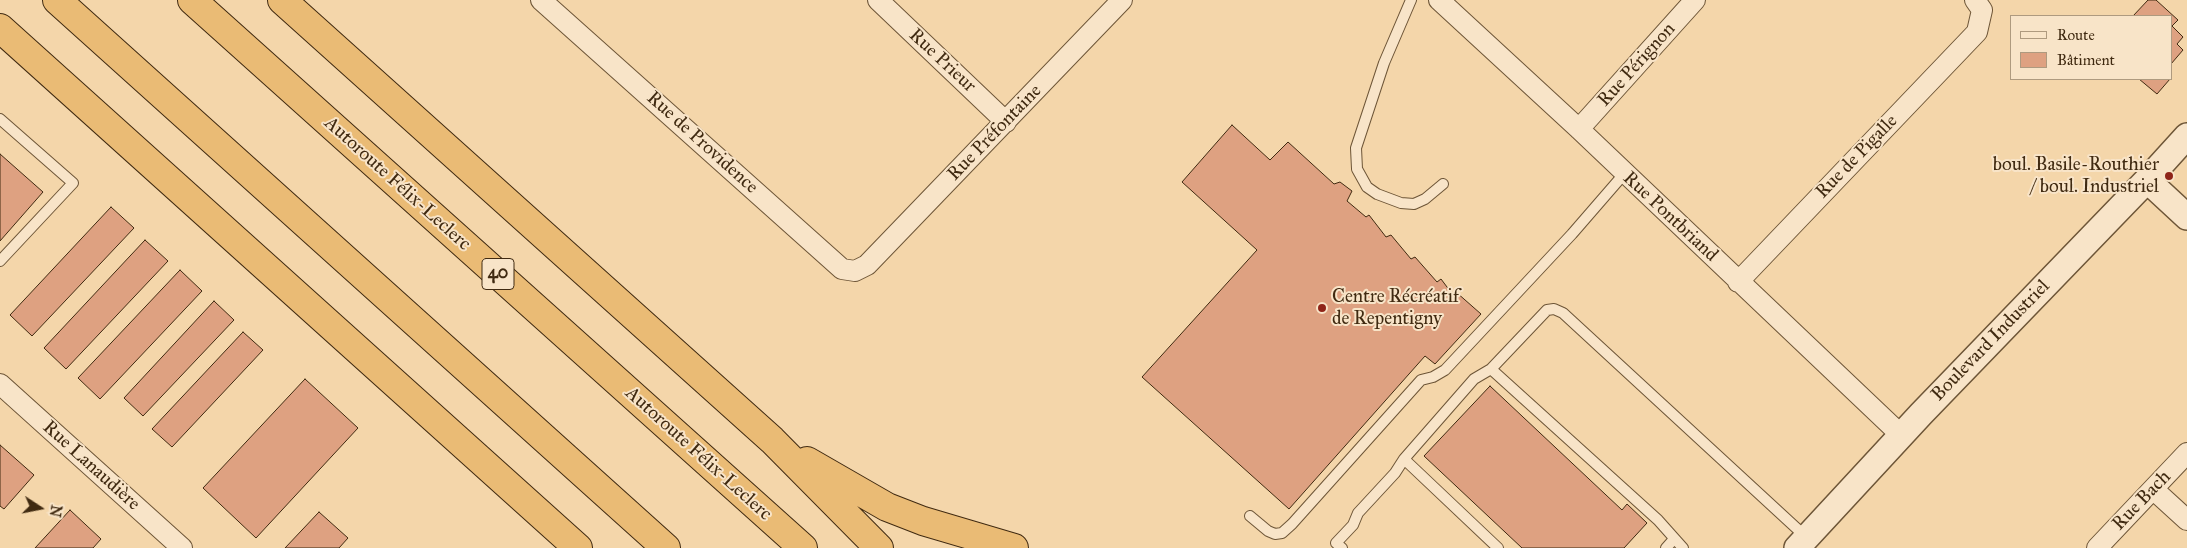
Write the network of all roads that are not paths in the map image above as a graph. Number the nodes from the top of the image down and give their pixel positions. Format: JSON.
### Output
{"nodes":[{"id":1,"x":56,"y":0,"type":"edge"},
{"id":2,"x":192,"y":0,"type":"edge"},
{"id":3,"x":282,"y":0,"type":"edge"},
{"id":4,"x":541,"y":0,"type":"edge"},
{"id":5,"x":878,"y":0,"type":"edge"},
{"id":6,"x":1122,"y":0,"type":"edge"},
{"id":7,"x":1411,"y":0,"type":"edge"},
{"id":8,"x":1439,"y":0,"type":"edge"},
{"id":9,"x":1695,"y":0,"type":"edge"},
{"id":10,"x":1975,"y":0,"type":"edge"},
{"id":11,"x":0,"y":28,"type":"edge"},
{"id":12,"x":0,"y":119,"type":"edge"},
{"id":13,"x":1006,"y":122,"type":"junction"},
{"id":14,"x":1579,"y":129,"type":"junction"},
{"id":15,"x":2187,"y":136,"type":"edge"},
{"id":16,"x":1624,"y":174,"type":"junction"},
{"id":17,"x":2147,"y":180,"type":"junction"},
{"id":18,"x":1443,"y":184,"type":"dead end"},
{"id":19,"x":2187,"y":217,"type":"edge"},
{"id":20,"x":0,"y":261,"type":"edge"},
{"id":21,"x":867,"y":264,"type":"joint"},
{"id":22,"x":1738,"y":282,"type":"junction"},
{"id":23,"x":1491,"y":369,"type":"junction"},
{"id":24,"x":0,"y":384,"type":"edge"},
{"id":25,"x":1901,"y":435,"type":"junction"},
{"id":26,"x":772,"y":440,"type":"junction"},
{"id":27,"x":2187,"y":453,"type":"edge"},
{"id":28,"x":1404,"y":459,"type":"junction"},
{"id":29,"x":2154,"y":489,"type":"junction"},
{"id":30,"x":1250,"y":516,"type":"dead end"},
{"id":31,"x":2187,"y":520,"type":"edge"},
{"id":32,"x":1674,"y":539,"type":"junction"},
{"id":33,"x":1802,"y":543,"type":"edge"},
{"id":34,"x":182,"y":548,"type":"edge"},
{"id":35,"x":578,"y":548,"type":"edge"},
{"id":36,"x":666,"y":548,"type":"edge"},
{"id":37,"x":803,"y":548,"type":"edge"},
{"id":38,"x":879,"y":548,"type":"edge"},
{"id":39,"x":1014,"y":548,"type":"edge"},
{"id":40,"x":1342,"y":548,"type":"edge"},
{"id":41,"x":1498,"y":548,"type":"edge"},
{"id":42,"x":1666,"y":548,"type":"edge"},
{"id":43,"x":1683,"y":548,"type":"edge"},
{"id":44,"x":2097,"y":548,"type":"edge"}],
"edges":[{"from":1,"to":36,"type":"highway"},
{"from":2,"to":37,"type":"highway","name":"Autoroute Félix-Leclerc","number":"40"},
{"from":3,"to":26,"type":"highway"},
{"from":4,"to":21,"type":"street","name":"Rue de Providence"},
{"from":5,"to":13,"type":"street","name":"Rue Prieur"},
{"from":6,"to":13,"type":"street","name":"Rue Préfontaine"},
{"from":7,"to":18,"type":"lane"},
{"from":8,"to":14,"type":"street","name":"Rue Pontbriand"},
{"from":9,"to":14,"type":"street","name":"Rue Pérignon"},
{"from":10,"to":22,"type":"street","name":"Rue de Pigalle"},
{"from":11,"to":35,"type":"highway"},
{"from":12,"to":20,"type":"lane"},
{"from":13,"to":21,"type":"street","name":"Rue Préfontaine"},
{"from":14,"to":16,"type":"street","name":"Rue Pontbriand"},
{"from":15,"to":17,"type":"street","name":"Boulevard Industriel"},
{"from":16,"to":22,"type":"street","name":"Rue Pontbriand"},
{"from":16,"to":30,"type":"lane"},
{"from":17,"to":19,"type":"street"},
{"from":17,"to":25,"type":"street","name":"Boulevard Industriel"},
{"from":22,"to":25,"type":"street","name":"Rue Pontbriand"},
{"from":23,"to":28,"type":"lane"},
{"from":23,"to":32,"type":"lane"},
{"from":23,"to":33,"type":"lane"},
{"from":24,"to":34,"type":"street","name":"Rue Lanaudière"},
{"from":25,"to":33,"type":"street","name":"Boulevard Industriel"},
{"from":26,"to":38,"type":"highway"},
{"from":26,"to":39,"type":"highway"},
{"from":27,"to":29,"type":"street","name":"Rue Bach"},
{"from":28,"to":40,"type":"lane"},
{"from":28,"to":41,"type":"lane"},
{"from":29,"to":31,"type":"street"},
{"from":29,"to":44,"type":"street","name":"Rue Bach"},
{"from":32,"to":42,"type":"lane"},
{"from":32,"to":43,"type":"lane"}]}
